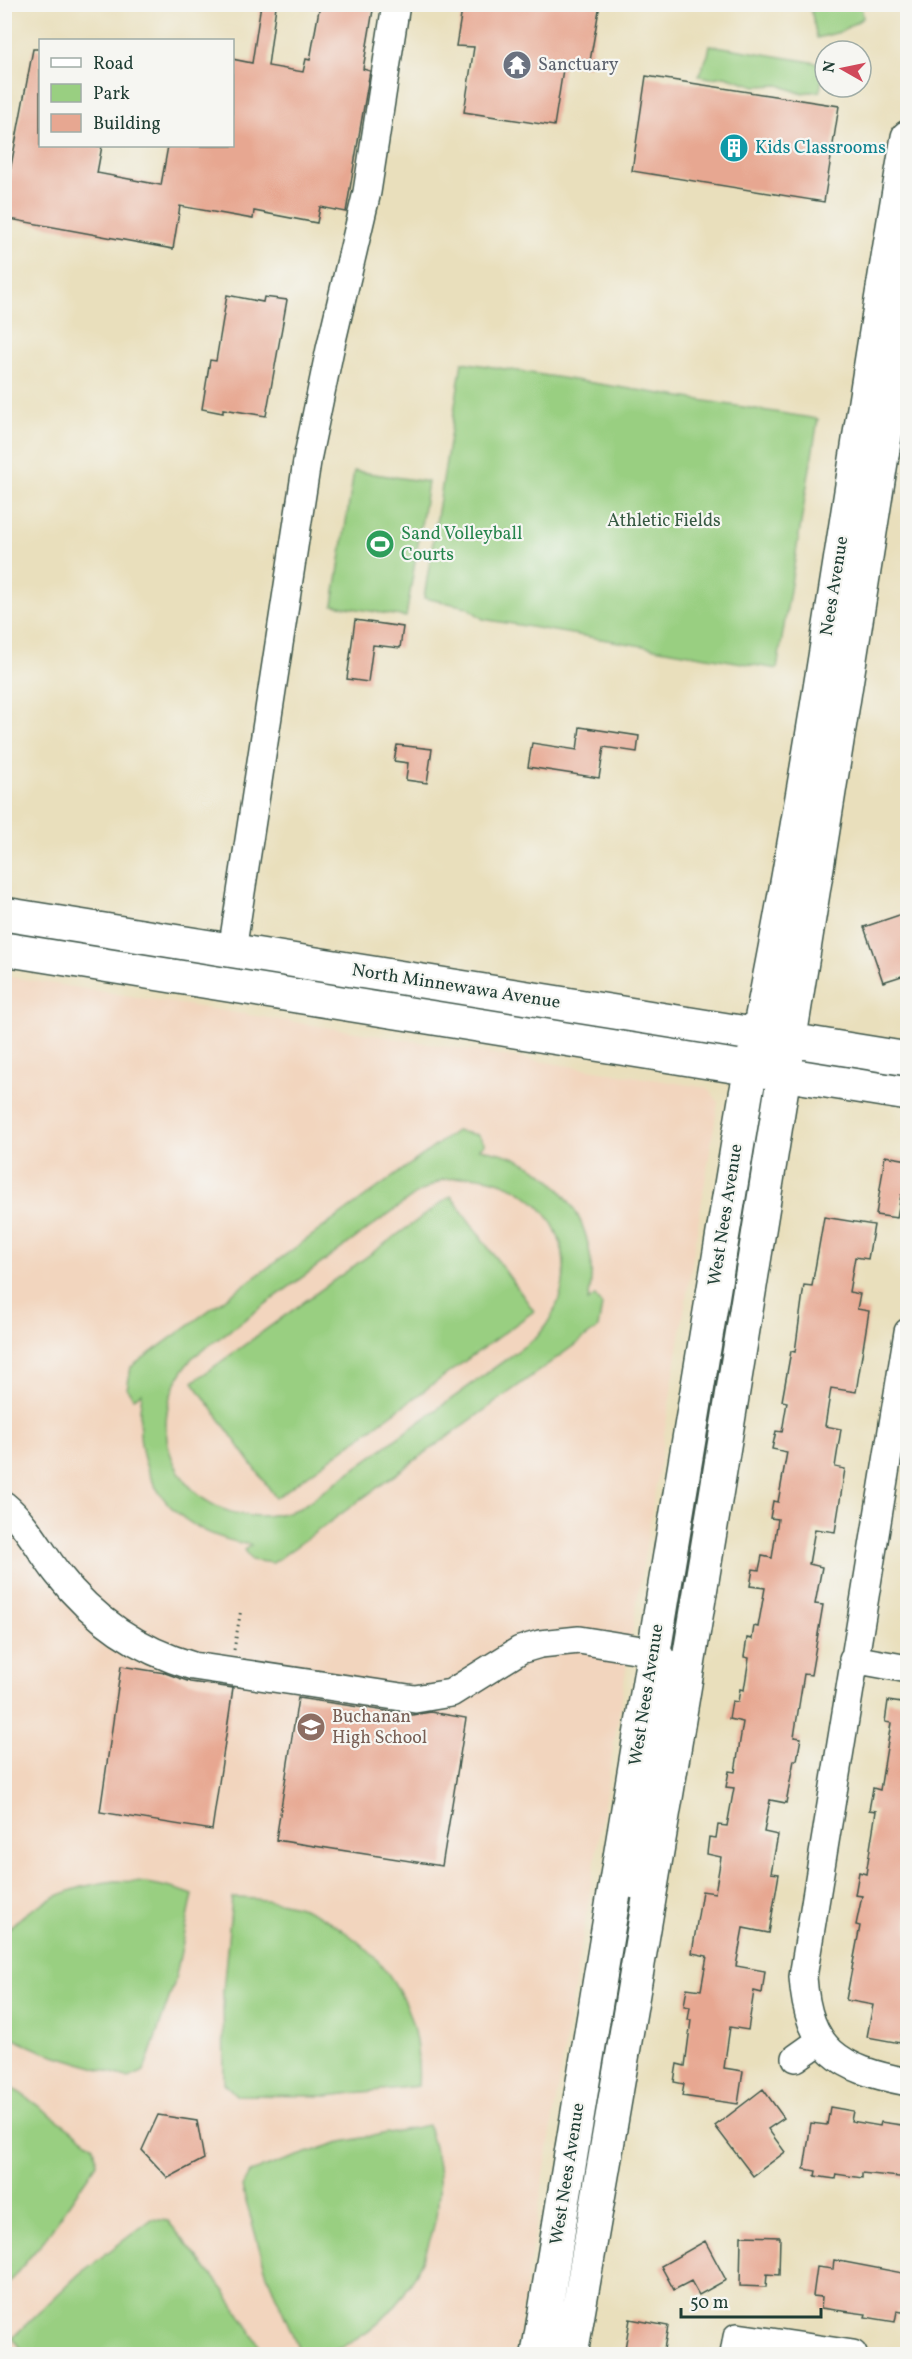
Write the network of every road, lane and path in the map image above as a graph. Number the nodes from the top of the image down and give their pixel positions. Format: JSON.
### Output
{"nodes":[{"id":1,"x":396,"y":4,"type":"edge"},
{"id":2,"x":908,"y":137,"type":"edge"},
{"id":3,"x":898,"y":252,"type":"edge"},
{"id":4,"x":908,"y":291,"type":"edge"},
{"id":5,"x":4,"y":914,"type":"edge"},
{"id":6,"x":4,"y":949,"type":"edge"},
{"id":7,"x":232,"y":951,"type":"junction"},
{"id":8,"x":226,"y":985,"type":"junction"},
{"id":9,"x":775,"y":1038,"type":"junction"},
{"id":10,"x":908,"y":1059,"type":"edge"},
{"id":11,"x":752,"y":1069,"type":"junction"},
{"id":12,"x":784,"y":1075,"type":"junction"},
{"id":13,"x":908,"y":1094,"type":"edge"},
{"id":14,"x":908,"y":1332,"type":"edge"},
{"id":15,"x":4,"y":1505,"type":"edge"},
{"id":16,"x":241,"y":1609,"type":"dead end"},
{"id":17,"x":654,"y":1652,"type":"junction"},
{"id":18,"x":233,"y":1654,"type":"dead end"},
{"id":19,"x":853,"y":1659,"type":"junction"},
{"id":20,"x":908,"y":1669,"type":"edge"},
{"id":21,"x":633,"y":1999,"type":"junction"},
{"id":22,"x":820,"y":2041,"type":"junction"},
{"id":23,"x":796,"y":2058,"type":"dead end"},
{"id":24,"x":908,"y":2082,"type":"edge"},
{"id":25,"x":736,"y":2346,"type":"edge"},
{"id":26,"x":538,"y":2355,"type":"edge"},
{"id":27,"x":571,"y":2355,"type":"edge"},
{"id":28,"x":853,"y":2355,"type":"edge"}],
"edges":[{"from":1,"to":7,"type":"street"},
{"from":2,"to":3,"type":"main road","name":"Nees Avenue"},
{"from":3,"to":9,"type":"main road","name":"Nees Avenue"},
{"from":4,"to":9,"type":"main road","name":"Nees Avenue"},
{"from":5,"to":7,"type":"main road","name":"North Minnewawa Avenue"},
{"from":6,"to":8,"type":"main road","name":"North Minnewawa Avenue"},
{"from":7,"to":8,"type":"main road"},
{"from":7,"to":9,"type":"main road","name":"North Minnewawa Avenue"},
{"from":8,"to":11,"type":"main road","name":"North Minnewawa Avenue"},
{"from":9,"to":10,"type":"main road","name":"North Minnewawa Avenue"},
{"from":9,"to":11,"type":"main road","name":"West Nees Avenue"},
{"from":9,"to":12,"type":"main road","name":"West Nees Avenue"},
{"from":11,"to":12,"type":"main road","name":"North Minnewawa Avenue"},
{"from":11,"to":17,"type":"main road","name":"West Nees Avenue"},
{"from":12,"to":13,"type":"main road","name":"North Minnewawa Avenue"},
{"from":12,"to":21,"type":"main road","name":"West Nees Avenue"},
{"from":14,"to":19,"type":"street"},
{"from":15,"to":17,"type":"street"},
{"from":16,"to":18,"type":"path"},
{"from":17,"to":21,"type":"street"},
{"from":17,"to":26,"type":"main road","name":"West Nees Avenue"},
{"from":19,"to":20,"type":"street"},
{"from":19,"to":22,"type":"street"},
{"from":21,"to":27,"type":"main road","name":"West Nees Avenue"},
{"from":22,"to":23,"type":"street"},
{"from":22,"to":24,"type":"street"},
{"from":25,"to":28,"type":"street"}]}
